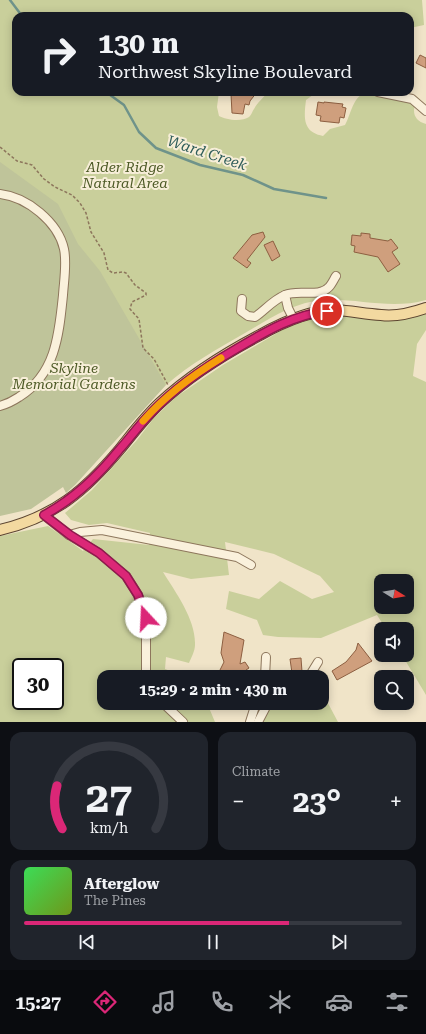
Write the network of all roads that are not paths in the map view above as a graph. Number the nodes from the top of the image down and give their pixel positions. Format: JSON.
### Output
{"nodes":[{"id":1,"x":397,"y":96,"type":"edge"},
{"id":2,"x":426,"y":111,"type":"edge"},
{"id":3,"x":0,"y":194,"type":"edge"},
{"id":4,"x":336,"y":276,"type":"dead end"},
{"id":5,"x":284,"y":295,"type":"junction"},
{"id":6,"x":242,"y":299,"type":"dead end"},
{"id":7,"x":426,"y":308,"type":"edge"},
{"id":8,"x":293,"y":318,"type":"junction"},
{"id":9,"x":0,"y":406,"type":"edge"},
{"id":10,"x":44,"y":515,"type":"junction"},
{"id":11,"x":0,"y":530,"type":"edge"},
{"id":12,"x":70,"y":535,"type":"junction"},
{"id":13,"x":251,"y":565,"type":"dead end"},
{"id":14,"x":266,"y":656,"type":"dead end"},
{"id":15,"x":318,"y":662,"type":"dead end"},
{"id":16,"x":146,"y":670,"type":"edge"},
{"id":17,"x":265,"y":670,"type":"edge"},
{"id":18,"x":313,"y":670,"type":"edge"},
{"id":19,"x":171,"y":710,"type":"edge"},
{"id":20,"x":254,"y":710,"type":"edge"},
{"id":21,"x":264,"y":710,"type":"edge"},
{"id":22,"x":184,"y":722,"type":"edge"},
{"id":23,"x":250,"y":722,"type":"edge"},
{"id":24,"x":258,"y":722,"type":"edge"}],
"edges":[{"from":1,"to":2,"type":"street"},
{"from":3,"to":9,"type":"street"},
{"from":4,"to":5,"type":"street"},
{"from":5,"to":6,"type":"street"},
{"from":5,"to":8,"type":"street"},
{"from":7,"to":8,"type":"main road"},
{"from":8,"to":10,"type":"main road"},
{"from":10,"to":11,"type":"main road"},
{"from":10,"to":12,"type":"street"},
{"from":12,"to":13,"type":"street"},
{"from":12,"to":16,"type":"street"},
{"from":14,"to":17,"type":"street"},
{"from":15,"to":18,"type":"street"},
{"from":19,"to":22,"type":"street"},
{"from":20,"to":23,"type":"street"},
{"from":21,"to":24,"type":"street"}]}
